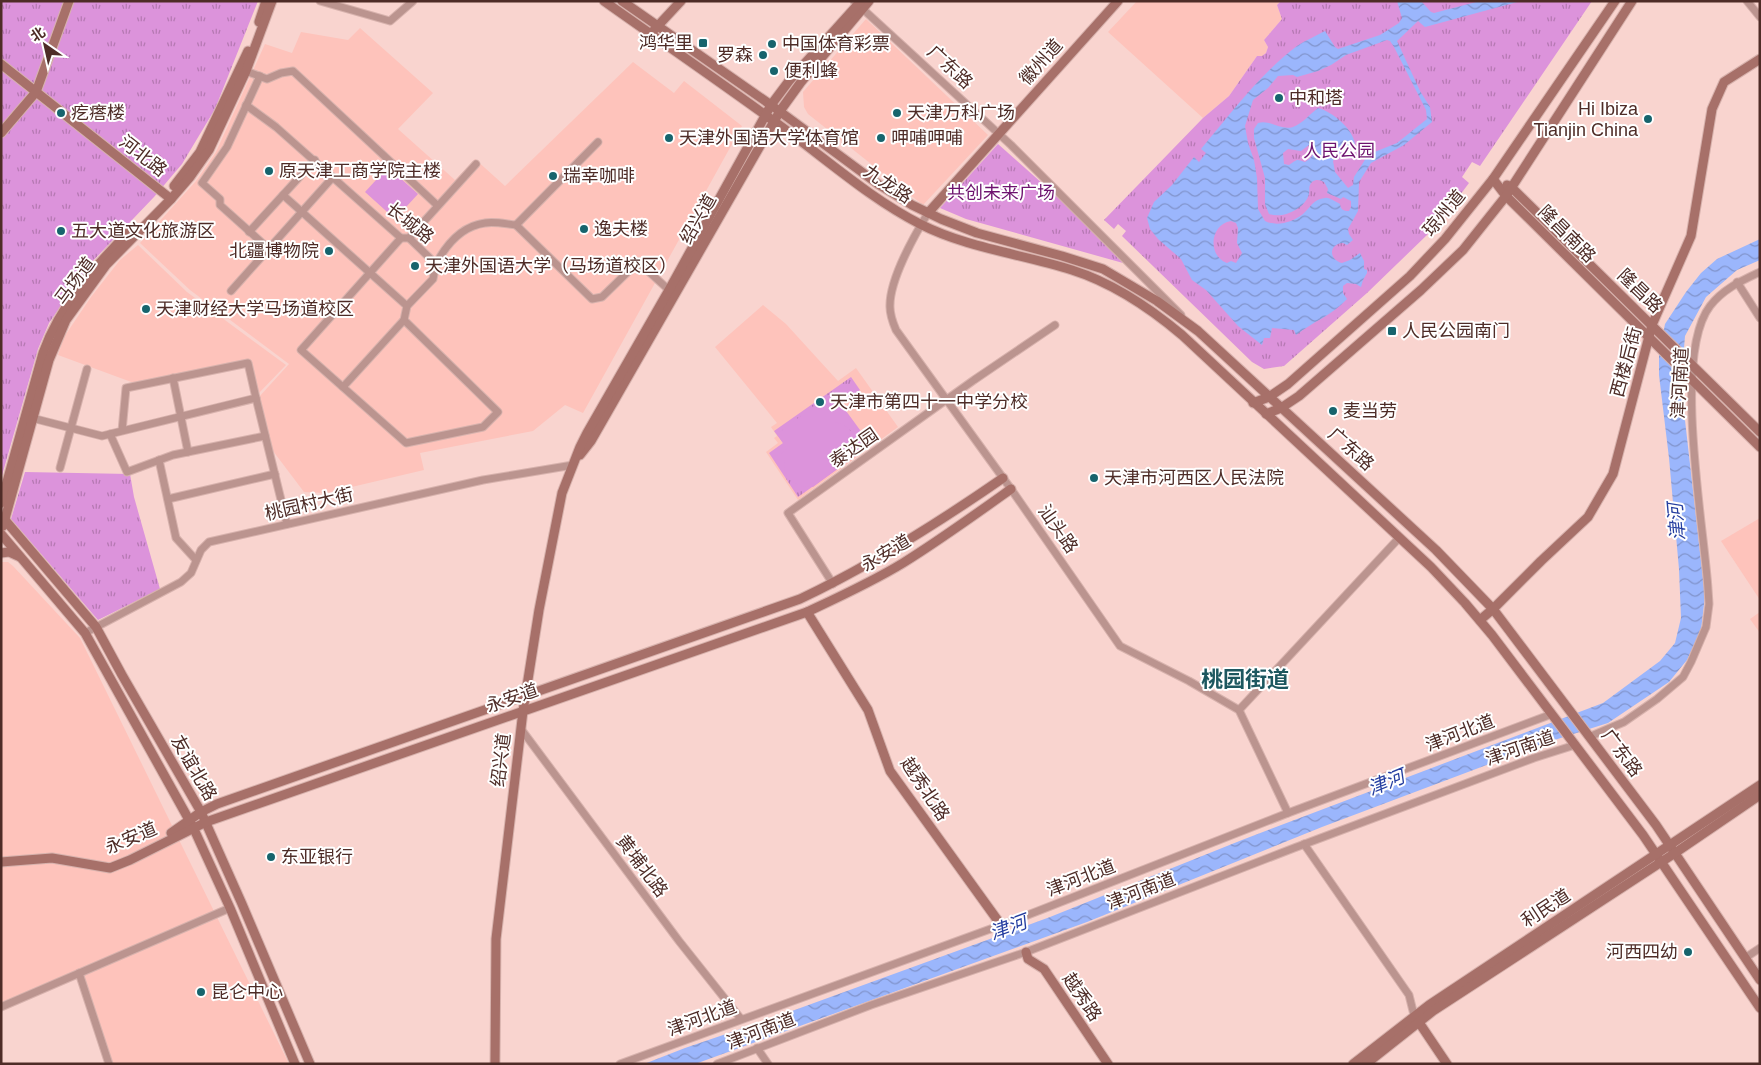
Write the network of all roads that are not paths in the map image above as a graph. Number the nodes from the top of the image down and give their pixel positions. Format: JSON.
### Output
{"nodes":[{"id":1,"x":69,"y":1,"type":"edge"},
{"id":2,"x":266,"y":1,"type":"edge"},
{"id":3,"x":272,"y":1,"type":"edge"},
{"id":4,"x":320,"y":1,"type":"edge"},
{"id":5,"x":413,"y":1,"type":"edge"},
{"id":6,"x":604,"y":1,"type":"edge"},
{"id":7,"x":622,"y":1,"type":"edge"},
{"id":8,"x":681,"y":1,"type":"edge"},
{"id":9,"x":870,"y":1,"type":"edge"},
{"id":10,"x":1118,"y":1,"type":"edge"},
{"id":11,"x":1615,"y":1,"type":"edge"},
{"id":12,"x":1632,"y":1,"type":"edge"},
{"id":13,"x":1747,"y":1,"type":"edge"},
{"id":14,"x":859,"y":4,"type":"edge"},
{"id":15,"x":1760,"y":17,"type":"edge"},
{"id":16,"x":658,"y":26,"type":"junction"},
{"id":17,"x":650,"y":34,"type":"junction"},
{"id":18,"x":1760,"y":60,"type":"edge"},
{"id":19,"x":1,"y":64,"type":"edge"},
{"id":20,"x":243,"y":70,"type":"junction"},
{"id":21,"x":260,"y":76,"type":"junction"},
{"id":22,"x":36,"y":92,"type":"junction"},
{"id":23,"x":246,"y":105,"type":"junction"},
{"id":24,"x":771,"y":105,"type":"junction"},
{"id":25,"x":780,"y":111,"type":"junction"},
{"id":26,"x":765,"y":115,"type":"junction"},
{"id":27,"x":774,"y":122,"type":"junction"},
{"id":28,"x":1,"y":133,"type":"edge"},
{"id":29,"x":998,"y":133,"type":"junction"},
{"id":30,"x":598,"y":142,"type":"dead end"},
{"id":31,"x":315,"y":160,"type":"junction"},
{"id":32,"x":476,"y":164,"type":"dead end"},
{"id":33,"x":333,"y":178,"type":"junction"},
{"id":34,"x":1493,"y":179,"type":"junction"},
{"id":35,"x":1511,"y":187,"type":"junction"},
{"id":36,"x":283,"y":195,"type":"junction"},
{"id":37,"x":1506,"y":196,"type":"junction"},
{"id":38,"x":168,"y":197,"type":"junction"},
{"id":39,"x":437,"y":205,"type":"junction"},
{"id":40,"x":302,"y":212,"type":"junction"},
{"id":41,"x":928,"y":213,"type":"junction"},
{"id":42,"x":921,"y":224,"type":"junction"},
{"id":43,"x":516,"y":225,"type":"junction"},
{"id":44,"x":249,"y":232,"type":"junction"},
{"id":45,"x":401,"y":238,"type":"junction"},
{"id":46,"x":409,"y":238,"type":"junction"},
{"id":47,"x":268,"y":249,"type":"junction"},
{"id":48,"x":436,"y":264,"type":"junction"},
{"id":49,"x":370,"y":272,"type":"junction"},
{"id":50,"x":1760,"y":272,"type":"edge"},
{"id":51,"x":1737,"y":282,"type":"junction"},
{"id":52,"x":669,"y":290,"type":"junction"},
{"id":53,"x":231,"y":291,"type":"dead end"},
{"id":54,"x":407,"y":306,"type":"junction"},
{"id":55,"x":1760,"y":318,"type":"edge"},
{"id":56,"x":404,"y":320,"type":"junction"},
{"id":57,"x":1055,"y":324,"type":"dead end"},
{"id":58,"x":1655,"y":328,"type":"junction"},
{"id":59,"x":1198,"y":331,"type":"junction"},
{"id":60,"x":1182,"y":335,"type":"joint"},
{"id":61,"x":1652,"y":340,"type":"junction"},
{"id":62,"x":1691,"y":364,"type":"junction"},
{"id":63,"x":87,"y":369,"type":"dead end"},
{"id":64,"x":1688,"y":376,"type":"junction"},
{"id":65,"x":173,"y":378,"type":"junction"},
{"id":66,"x":343,"y":387,"type":"junction"},
{"id":67,"x":1269,"y":397,"type":"junction"},
{"id":68,"x":256,"y":398,"type":"junction"},
{"id":69,"x":946,"y":400,"type":"junction"},
{"id":70,"x":1253,"y":403,"type":"junction"},
{"id":71,"x":1281,"y":408,"type":"junction"},
{"id":72,"x":1266,"y":414,"type":"junction"},
{"id":73,"x":181,"y":416,"type":"junction"},
{"id":74,"x":32,"y":418,"type":"junction"},
{"id":75,"x":71,"y":428,"type":"junction"},
{"id":76,"x":122,"y":431,"type":"junction"},
{"id":77,"x":1760,"y":432,"type":"edge"},
{"id":78,"x":110,"y":434,"type":"junction"},
{"id":79,"x":265,"y":436,"type":"junction"},
{"id":80,"x":1760,"y":447,"type":"edge"},
{"id":81,"x":188,"y":452,"type":"junction"},
{"id":82,"x":159,"y":460,"type":"junction"},
{"id":83,"x":573,"y":465,"type":"junction"},
{"id":84,"x":60,"y":468,"type":"dead end"},
{"id":85,"x":275,"y":474,"type":"junction"},
{"id":86,"x":1003,"y":478,"type":"junction"},
{"id":87,"x":1011,"y":489,"type":"junction"},
{"id":88,"x":168,"y":499,"type":"junction"},
{"id":89,"x":1,"y":503,"type":"edge"},
{"id":90,"x":3,"y":520,"type":"edge"},
{"id":91,"x":287,"y":524,"type":"junction"},
{"id":92,"x":1,"y":532,"type":"edge"},
{"id":93,"x":1399,"y":538,"type":"junction"},
{"id":94,"x":1,"y":553,"type":"edge"},
{"id":95,"x":24,"y":560,"type":"junction"},
{"id":96,"x":196,"y":560,"type":"junction"},
{"id":97,"x":833,"y":584,"type":"junction"},
{"id":98,"x":1493,"y":609,"type":"junction"},
{"id":99,"x":807,"y":612,"type":"junction"},
{"id":100,"x":1480,"y":620,"type":"junction"},
{"id":101,"x":96,"y":627,"type":"junction"},
{"id":102,"x":85,"y":633,"type":"junction"},
{"id":103,"x":526,"y":696,"type":"junction"},
{"id":104,"x":1239,"y":710,"type":"junction"},
{"id":105,"x":523,"y":711,"type":"junction"},
{"id":106,"x":1552,"y":714,"type":"junction"},
{"id":107,"x":521,"y":729,"type":"junction"},
{"id":108,"x":1589,"y":737,"type":"junction"},
{"id":109,"x":1575,"y":745,"type":"junction"},
{"id":110,"x":1760,"y":785,"type":"edge"},
{"id":111,"x":1760,"y":795,"type":"edge"},
{"id":112,"x":201,"y":812,"type":"junction"},
{"id":113,"x":1288,"y":813,"type":"junction"},
{"id":114,"x":206,"y":822,"type":"junction"},
{"id":115,"x":191,"y":824,"type":"junction"},
{"id":116,"x":1304,"y":844,"type":"junction"},
{"id":117,"x":1672,"y":849,"type":"junction"},
{"id":118,"x":1,"y":857,"type":"edge"},
{"id":119,"x":1659,"y":858,"type":"junction"},
{"id":120,"x":1,"y":862,"type":"edge"},
{"id":121,"x":230,"y":908,"type":"junction"},
{"id":122,"x":1001,"y":925,"type":"junction"},
{"id":123,"x":1760,"y":948,"type":"edge"},
{"id":124,"x":1025,"y":949,"type":"junction"},
{"id":125,"x":1745,"y":958,"type":"junction"},
{"id":126,"x":79,"y":973,"type":"junction"},
{"id":127,"x":1760,"y":980,"type":"edge"},
{"id":128,"x":1,"y":1007,"type":"edge"},
{"id":129,"x":1760,"y":1008,"type":"edge"},
{"id":130,"x":741,"y":1019,"type":"junction"},
{"id":131,"x":1416,"y":1019,"type":"junction"},
{"id":132,"x":757,"y":1048,"type":"junction"},
{"id":133,"x":109,"y":1064,"type":"edge"},
{"id":134,"x":295,"y":1064,"type":"edge"},
{"id":135,"x":310,"y":1064,"type":"edge"},
{"id":136,"x":495,"y":1064,"type":"edge"},
{"id":137,"x":620,"y":1064,"type":"edge"},
{"id":138,"x":717,"y":1064,"type":"edge"},
{"id":139,"x":768,"y":1064,"type":"edge"},
{"id":140,"x":1108,"y":1064,"type":"edge"},
{"id":141,"x":1353,"y":1064,"type":"edge"},
{"id":142,"x":1366,"y":1064,"type":"edge"},
{"id":143,"x":1447,"y":1064,"type":"edge"}],
"edges":[{"from":1,"to":22,"type":"main road"},
{"from":2,"to":20,"type":"main road","name":"马场道"},
{"from":3,"to":20,"type":"main road","name":"马场道"},
{"from":4,"to":5,"type":"street"},
{"from":6,"to":17,"type":"main road","name":"九龙路"},
{"from":7,"to":16,"type":"main road","name":"九龙路"},
{"from":8,"to":16,"type":"main road"},
{"from":9,"to":14,"type":"main road","name":"绍兴道"},
{"from":10,"to":29,"type":"main road","name":"徽州道"},
{"from":11,"to":34,"type":"main road","name":"琼州道"},
{"from":12,"to":35,"type":"main road"},
{"from":13,"to":15,"type":"street"},
{"from":14,"to":24,"type":"main road","name":"绍兴道"},
{"from":14,"to":25,"type":"main road","name":"绍兴道"},
{"from":14,"to":29,"type":"street","name":"广东路"},
{"from":16,"to":17,"type":"main road"},
{"from":16,"to":24,"type":"main road","name":"九龙路"},
{"from":17,"to":26,"type":"main road","name":"九龙路"},
{"from":18,"to":58,"type":"main road","name":"西楼后街"},
{"from":19,"to":22,"type":"main road","name":"河北路"},
{"from":20,"to":21,"type":"street"},
{"from":20,"to":38,"type":"main road","name":"马场道"},
{"from":21,"to":23,"type":"street"},
{"from":21,"to":39,"type":"street"},
{"from":22,"to":28,"type":"main road"},
{"from":22,"to":38,"type":"main road","name":"河北路"},
{"from":23,"to":31,"type":"street","name":"长城路"},
{"from":23,"to":44,"type":"street"},
{"from":24,"to":25,"type":"main road","name":"九龙路"},
{"from":24,"to":26,"type":"main road","name":"绍兴道"},
{"from":25,"to":27,"type":"main road","name":"绍兴道"},
{"from":25,"to":41,"type":"main road","name":"九龙路"},
{"from":26,"to":27,"type":"main road","name":"九龙路"},
{"from":26,"to":52,"type":"main road","name":"绍兴道"},
{"from":27,"to":42,"type":"main road","name":"九龙路"},
{"from":27,"to":83,"type":"main road","name":"绍兴道"},
{"from":29,"to":41,"type":"main road","name":"徽州道"},
{"from":29,"to":59,"type":"street","name":"广东路"},
{"from":30,"to":43,"type":"street"},
{"from":31,"to":33,"type":"street","name":"长城路"},
{"from":31,"to":36,"type":"street"},
{"from":32,"to":39,"type":"street"},
{"from":33,"to":40,"type":"street"},
{"from":33,"to":45,"type":"street","name":"长城路"},
{"from":34,"to":35,"type":"main road","name":"隆昌路"},
{"from":34,"to":37,"type":"main road","name":"隆昌南路"},
{"from":34,"to":67,"type":"main road","name":"琼州道"},
{"from":35,"to":37,"type":"main road"},
{"from":35,"to":58,"type":"main road","name":"隆昌路"},
{"from":36,"to":40,"type":"street"},
{"from":36,"to":44,"type":"street"},
{"from":37,"to":61,"type":"main road","name":"隆昌南路"},
{"from":37,"to":71,"type":"main road"},
{"from":38,"to":74,"type":"main road","name":"马场道"},
{"from":38,"to":89,"type":"main road","name":"马场道"},
{"from":39,"to":46,"type":"street"},
{"from":40,"to":47,"type":"street"},
{"from":40,"to":49,"type":"street"},
{"from":41,"to":42,"type":"street","name":"汕头路"},
{"from":41,"to":59,"type":"main road","name":"九龙路"},
{"from":42,"to":60,"type":"main road","name":"九龙路"},
{"from":42,"to":69,"type":"street","name":"汕头路"},
{"from":43,"to":48,"type":"street","name":"长城路"},
{"from":43,"to":52,"type":"street"},
{"from":44,"to":47,"type":"street"},
{"from":45,"to":46,"type":"street","name":"长城路"},
{"from":45,"to":49,"type":"street"},
{"from":46,"to":48,"type":"street","name":"长城路"},
{"from":47,"to":53,"type":"street"},
{"from":48,"to":54,"type":"street"},
{"from":49,"to":54,"type":"street"},
{"from":49,"to":66,"type":"street"},
{"from":50,"to":51,"type":"street","name":"津河南道"},
{"from":51,"to":55,"type":"street"},
{"from":51,"to":62,"type":"street","name":"津河南道"},
{"from":52,"to":83,"type":"main road","name":"绍兴道"},
{"from":54,"to":56,"type":"street"},
{"from":56,"to":66,"type":"street"},
{"from":56,"to":66,"type":"street"},
{"from":57,"to":69,"type":"street","name":"泰达园"},
{"from":58,"to":61,"type":"main road","name":"西楼后街"},
{"from":58,"to":62,"type":"main road","name":"隆昌路"},
{"from":59,"to":67,"type":"main road","name":"广东路"},
{"from":60,"to":70,"type":"main road","name":"广东路"},
{"from":61,"to":64,"type":"main road","name":"隆昌南路"},
{"from":61,"to":98,"type":"main road","name":"西楼后街"},
{"from":62,"to":64,"type":"street","name":"津河南道"},
{"from":62,"to":77,"type":"main road","name":"隆昌路"},
{"from":63,"to":75,"type":"street"},
{"from":64,"to":80,"type":"main road"},
{"from":64,"to":108,"type":"street","name":"津河南道"},
{"from":65,"to":68,"type":"street"},
{"from":65,"to":73,"type":"street"},
{"from":65,"to":76,"type":"street"},
{"from":67,"to":70,"type":"main road","name":"琼州道"},
{"from":67,"to":71,"type":"main road","name":"广东路"},
{"from":68,"to":73,"type":"street"},
{"from":68,"to":79,"type":"street"},
{"from":69,"to":86,"type":"street","name":"汕头路"},
{"from":69,"to":97,"type":"street","name":"泰达园"},
{"from":70,"to":72,"type":"main road","name":"广东路"},
{"from":71,"to":72,"type":"main road"},
{"from":71,"to":98,"type":"main road","name":"广东路"},
{"from":72,"to":93,"type":"main road","name":"广东路"},
{"from":73,"to":76,"type":"street"},
{"from":73,"to":81,"type":"street"},
{"from":74,"to":75,"type":"street"},
{"from":74,"to":90,"type":"main road","name":"马场道"},
{"from":75,"to":78,"type":"street"},
{"from":75,"to":84,"type":"street"},
{"from":76,"to":78,"type":"street"},
{"from":78,"to":82,"type":"street"},
{"from":79,"to":81,"type":"street"},
{"from":79,"to":85,"type":"street"},
{"from":81,"to":82,"type":"street"},
{"from":82,"to":88,"type":"street"},
{"from":83,"to":91,"type":"street","name":"桃园村大街"},
{"from":83,"to":103,"type":"main road","name":"绍兴道"},
{"from":85,"to":88,"type":"street"},
{"from":85,"to":91,"type":"street"},
{"from":86,"to":87,"type":"street","name":"汕头路"},
{"from":86,"to":97,"type":"main road","name":"永安道"},
{"from":87,"to":99,"type":"main road","name":"永安道"},
{"from":87,"to":104,"type":"street","name":"汕头路"},
{"from":88,"to":96,"type":"street"},
{"from":90,"to":92,"type":"main road","name":"马场道"},
{"from":90,"to":101,"type":"main road","name":"友谊北路"},
{"from":91,"to":96,"type":"street","name":"桃园村大街"},
{"from":92,"to":95,"type":"main road","name":"友谊北路"},
{"from":93,"to":100,"type":"main road","name":"广东路"},
{"from":93,"to":104,"type":"street"},
{"from":94,"to":95,"type":"main road"},
{"from":95,"to":102,"type":"main road","name":"友谊北路"},
{"from":96,"to":101,"type":"street","name":"桃园村大街"},
{"from":97,"to":103,"type":"main road","name":"永安道"},
{"from":98,"to":100,"type":"main road","name":"西楼后街"},
{"from":98,"to":108,"type":"main road","name":"广东路"},
{"from":99,"to":105,"type":"main road","name":"永安道"},
{"from":99,"to":122,"type":"main road","name":"越秀北路"},
{"from":100,"to":106,"type":"main road","name":"广东路"},
{"from":101,"to":102,"type":"street","name":"桃园村大街"},
{"from":101,"to":112,"type":"main road","name":"友谊北路"},
{"from":102,"to":115,"type":"main road","name":"友谊北路"},
{"from":103,"to":105,"type":"main road","name":"绍兴道"},
{"from":103,"to":112,"type":"main road","name":"永安道"},
{"from":104,"to":113,"type":"street"},
{"from":105,"to":107,"type":"main road","name":"绍兴道"},
{"from":105,"to":114,"type":"main road","name":"永安道"},
{"from":106,"to":109,"type":"main road","name":"广东路"},
{"from":106,"to":113,"type":"street","name":"津河北道"},
{"from":107,"to":130,"type":"street","name":"黄埔北路"},
{"from":107,"to":136,"type":"main road","name":"绍兴道"},
{"from":108,"to":117,"type":"main road","name":"广东路"},
{"from":109,"to":116,"type":"street","name":"津河南道"},
{"from":109,"to":119,"type":"main road","name":"广东路"},
{"from":110,"to":117,"type":"main road","name":"利民道"},
{"from":111,"to":117,"type":"main road","name":"利民道"},
{"from":112,"to":114,"type":"main road","name":"友谊北路"},
{"from":112,"to":115,"type":"main road","name":"永安道"},
{"from":113,"to":122,"type":"street","name":"津河北道"},
{"from":114,"to":115,"type":"main road","name":"永安道"},
{"from":114,"to":135,"type":"main road","name":"友谊北路"},
{"from":115,"to":118,"type":"main road","name":"永安道"},
{"from":115,"to":120,"type":"main road","name":"永安道"},
{"from":115,"to":121,"type":"main road","name":"友谊北路"},
{"from":116,"to":124,"type":"street","name":"津河南道"},
{"from":116,"to":131,"type":"street"},
{"from":117,"to":119,"type":"main road","name":"利民道"},
{"from":117,"to":125,"type":"main road","name":"广东路"},
{"from":119,"to":129,"type":"main road","name":"广东路"},
{"from":119,"to":131,"type":"main road","name":"利民道"},
{"from":121,"to":126,"type":"street"},
{"from":121,"to":134,"type":"main road","name":"友谊北路"},
{"from":122,"to":130,"type":"street","name":"津河北道"},
{"from":123,"to":125,"type":"street"},
{"from":124,"to":132,"type":"street","name":"津河南道"},
{"from":124,"to":140,"type":"main road","name":"越秀路"},
{"from":125,"to":127,"type":"main road","name":"广东路"},
{"from":126,"to":128,"type":"street"},
{"from":126,"to":133,"type":"street"},
{"from":130,"to":137,"type":"street","name":"津河北道"},
{"from":131,"to":141,"type":"main road","name":"利民道"},
{"from":131,"to":142,"type":"main road","name":"利民道"},
{"from":131,"to":143,"type":"main road"},
{"from":132,"to":138,"type":"street","name":"津河南道"},
{"from":132,"to":139,"type":"street"}]}
